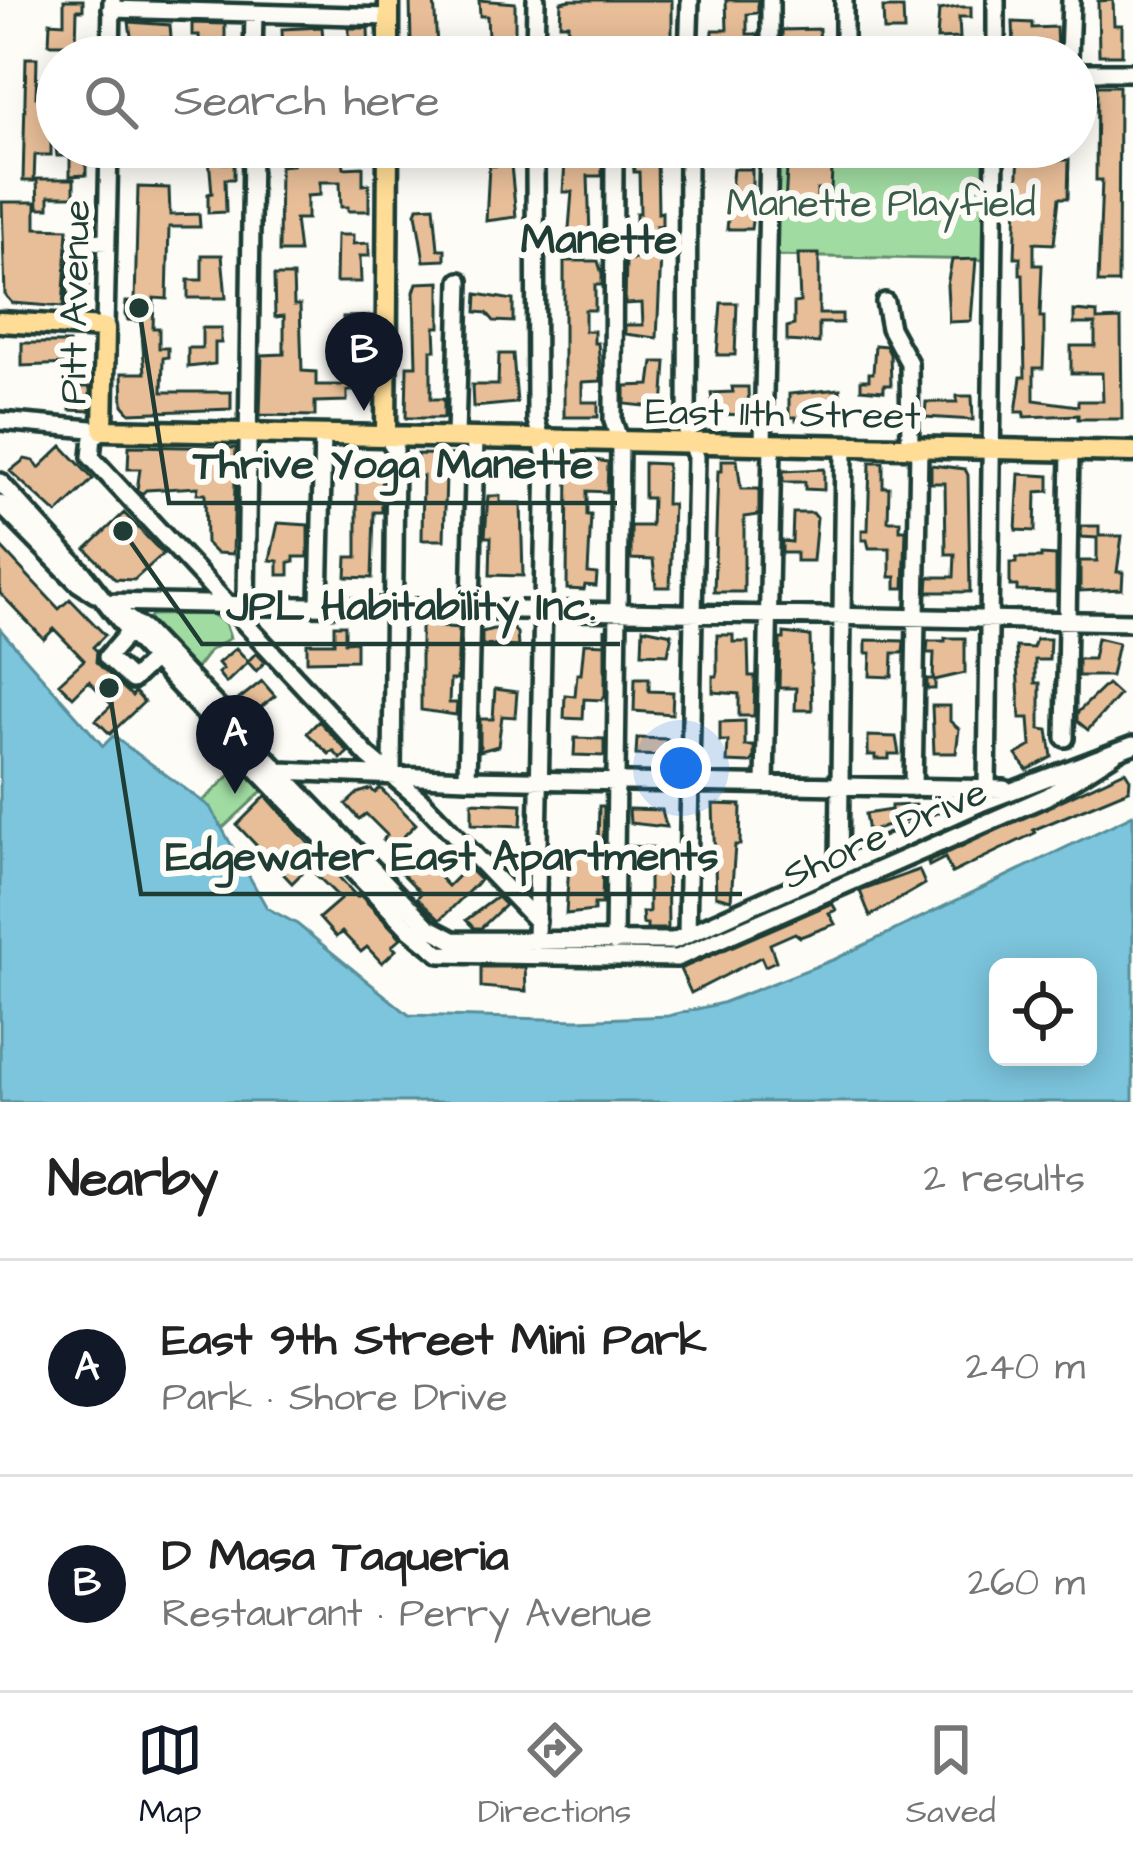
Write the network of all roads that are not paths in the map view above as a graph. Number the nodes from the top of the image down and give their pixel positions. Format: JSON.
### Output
{"nodes":[{"id":1,"x":536,"y":0,"type":"edge"},
{"id":2,"x":690,"y":0,"type":"edge"},
{"id":3,"x":770,"y":0,"type":"edge"},
{"id":4,"x":844,"y":0,"type":"edge"},
{"id":5,"x":996,"y":0,"type":"edge"},
{"id":6,"x":1071,"y":0,"type":"edge"},
{"id":7,"x":112,"y":5,"type":"edge"},
{"id":8,"x":389,"y":9,"type":"edge"},
{"id":9,"x":254,"y":13,"type":"junction"},
{"id":10,"x":111,"y":36,"type":"edge"},
{"id":11,"x":253,"y":36,"type":"edge"},
{"id":12,"x":535,"y":36,"type":"edge"},
{"id":13,"x":689,"y":36,"type":"edge"},
{"id":14,"x":770,"y":36,"type":"edge"},
{"id":15,"x":844,"y":36,"type":"edge"},
{"id":16,"x":996,"y":36,"type":"edge"},
{"id":17,"x":1070,"y":36,"type":"edge"},
{"id":18,"x":1097,"y":72,"type":"edge"},
{"id":19,"x":1133,"y":72,"type":"edge"},
{"id":20,"x":109,"y":168,"type":"edge"},
{"id":21,"x":252,"y":168,"type":"edge"},
{"id":22,"x":388,"y":168,"type":"edge"},
{"id":23,"x":536,"y":168,"type":"edge"},
{"id":24,"x":614,"y":168,"type":"edge"},
{"id":25,"x":688,"y":168,"type":"edge"},
{"id":26,"x":769,"y":168,"type":"edge"},
{"id":27,"x":995,"y":168,"type":"edge"},
{"id":28,"x":107,"y":242,"type":"junction"},
{"id":29,"x":460,"y":281,"type":"dead end"},
{"id":30,"x":885,"y":302,"type":"dead end"},
{"id":31,"x":2,"y":324,"type":"edge"},
{"id":32,"x":74,"y":326,"type":"junction"},
{"id":33,"x":105,"y":328,"type":"junction"},
{"id":34,"x":0,"y":421,"type":"edge"},
{"id":35,"x":103,"y":430,"type":"junction"},
{"id":36,"x":247,"y":433,"type":"junction"},
{"id":37,"x":323,"y":434,"type":"junction"},
{"id":38,"x":386,"y":435,"type":"junction"},
{"id":39,"x":466,"y":437,"type":"junction"},
{"id":40,"x":541,"y":439,"type":"junction"},
{"id":41,"x":620,"y":442,"type":"junction"},
{"id":42,"x":691,"y":444,"type":"junction"},
{"id":43,"x":768,"y":446,"type":"junction"},
{"id":44,"x":844,"y":447,"type":"junction"},
{"id":45,"x":915,"y":447,"type":"junction"},
{"id":46,"x":992,"y":449,"type":"junction"},
{"id":47,"x":1070,"y":451,"type":"junction"},
{"id":48,"x":1133,"y":452,"type":"edge"},
{"id":49,"x":0,"y":482,"type":"edge"},
{"id":50,"x":0,"y":504,"type":"edge"},
{"id":51,"x":106,"y":602,"type":"junction"},
{"id":52,"x":226,"y":602,"type":"junction"},
{"id":53,"x":246,"y":602,"type":"junction"},
{"id":54,"x":319,"y":604,"type":"junction"},
{"id":55,"x":394,"y":606,"type":"junction"},
{"id":56,"x":468,"y":609,"type":"junction"},
{"id":57,"x":544,"y":611,"type":"junction"},
{"id":58,"x":619,"y":612,"type":"junction"},
{"id":59,"x":693,"y":613,"type":"junction"},
{"id":60,"x":768,"y":615,"type":"junction"},
{"id":61,"x":842,"y":616,"type":"junction"},
{"id":62,"x":917,"y":617,"type":"junction"},
{"id":63,"x":992,"y":620,"type":"junction"},
{"id":64,"x":1067,"y":621,"type":"junction"},
{"id":65,"x":1133,"y":622,"type":"edge"},
{"id":66,"x":129,"y":632,"type":"junction"},
{"id":67,"x":154,"y":659,"type":"junction"},
{"id":68,"x":1065,"y":738,"type":"dead end"},
{"id":69,"x":1133,"y":746,"type":"edge"},
{"id":70,"x":1114,"y":754,"type":"junction"},
{"id":71,"x":281,"y":772,"type":"junction"},
{"id":72,"x":392,"y":776,"type":"junction"},
{"id":73,"x":467,"y":779,"type":"junction"},
{"id":74,"x":539,"y":781,"type":"junction"},
{"id":75,"x":614,"y":782,"type":"junction"},
{"id":76,"x":689,"y":783,"type":"junction"},
{"id":77,"x":765,"y":784,"type":"junction"},
{"id":78,"x":838,"y":786,"type":"junction"},
{"id":79,"x":913,"y":788,"type":"junction"},
{"id":80,"x":987,"y":789,"type":"junction"},
{"id":81,"x":1015,"y":789,"type":"junction"},
{"id":82,"x":839,"y":867,"type":"junction"},
{"id":83,"x":537,"y":921,"type":"junction"},
{"id":84,"x":687,"y":935,"type":"junction"},
{"id":85,"x":536,"y":941,"type":"junction"},
{"id":86,"x":614,"y":942,"type":"junction"}],
"edges":[{"from":1,"to":12,"type":"street"},
{"from":2,"to":13,"type":"street"},
{"from":3,"to":14,"type":"street"},
{"from":4,"to":15,"type":"street"},
{"from":5,"to":16,"type":"street"},
{"from":6,"to":17,"type":"street"},
{"from":7,"to":9,"type":"street"},
{"from":7,"to":10,"type":"street"},
{"from":8,"to":9,"type":"street"},
{"from":9,"to":11,"type":"street"},
{"from":18,"to":19,"type":"street"},
{"from":20,"to":28,"type":"street","name":"Pitt Avenue"},
{"from":21,"to":36,"type":"street"},
{"from":22,"to":38,"type":"main road"},
{"from":23,"to":40,"type":"street"},
{"from":24,"to":41,"type":"street"},
{"from":25,"to":42,"type":"street"},
{"from":26,"to":43,"type":"street"},
{"from":27,"to":46,"type":"street"},
{"from":28,"to":32,"type":"street"},
{"from":28,"to":33,"type":"street","name":"Pitt Avenue"},
{"from":29,"to":39,"type":"street"},
{"from":30,"to":45,"type":"street"},
{"from":31,"to":32,"type":"main road"},
{"from":32,"to":33,"type":"main road"},
{"from":33,"to":35,"type":"main road","name":"Pitt Avenue"},
{"from":34,"to":35,"type":"street","name":"East 11th Street"},
{"from":35,"to":36,"type":"main road","name":"East 11th Street"},
{"from":35,"to":52,"type":"street","name":"Pitt Avenue"},
{"from":36,"to":37,"type":"main road","name":"East 11th Street"},
{"from":36,"to":53,"type":"street"},
{"from":37,"to":38,"type":"main road","name":"East 11th Street"},
{"from":37,"to":54,"type":"street"},
{"from":38,"to":39,"type":"main road","name":"East 11th Street"},
{"from":38,"to":55,"type":"street"},
{"from":39,"to":40,"type":"main road","name":"East 11th Street"},
{"from":39,"to":56,"type":"street"},
{"from":40,"to":41,"type":"main road","name":"East 11th Street"},
{"from":40,"to":57,"type":"street"},
{"from":41,"to":42,"type":"main road","name":"East 11th Street"},
{"from":41,"to":58,"type":"street"},
{"from":42,"to":43,"type":"main road","name":"East 11th Street"},
{"from":42,"to":59,"type":"street"},
{"from":43,"to":44,"type":"main road","name":"East 11th Street"},
{"from":43,"to":60,"type":"street"},
{"from":44,"to":45,"type":"main road","name":"East 11th Street"},
{"from":44,"to":61,"type":"street"},
{"from":45,"to":46,"type":"main road","name":"East 11th Street"},
{"from":45,"to":62,"type":"street"},
{"from":46,"to":47,"type":"main road","name":"East 11th Street"},
{"from":46,"to":63,"type":"street"},
{"from":47,"to":48,"type":"main road","name":"East 11th Street"},
{"from":47,"to":64,"type":"street"},
{"from":49,"to":51,"type":"street","name":"Shore Drive"},
{"from":50,"to":51,"type":"street","name":"Shore Drive"},
{"from":51,"to":52,"type":"street"},
{"from":51,"to":66,"type":"street","name":"Shore Drive"},
{"from":51,"to":71,"type":"street","name":"Shore Drive"},
{"from":52,"to":53,"type":"street"},
{"from":52,"to":72,"type":"street","name":"Pitt Avenue"},
{"from":53,"to":54,"type":"street"},
{"from":54,"to":55,"type":"street"},
{"from":55,"to":56,"type":"street"},
{"from":55,"to":72,"type":"street"},
{"from":56,"to":57,"type":"street"},
{"from":56,"to":73,"type":"street"},
{"from":57,"to":58,"type":"street"},
{"from":57,"to":74,"type":"street"},
{"from":58,"to":59,"type":"street"},
{"from":58,"to":75,"type":"street"},
{"from":59,"to":60,"type":"street"},
{"from":59,"to":76,"type":"street"},
{"from":60,"to":61,"type":"street"},
{"from":60,"to":77,"type":"street"},
{"from":61,"to":62,"type":"street"},
{"from":61,"to":78,"type":"street"},
{"from":62,"to":63,"type":"street"},
{"from":62,"to":79,"type":"street"},
{"from":63,"to":64,"type":"street"},
{"from":63,"to":80,"type":"street"},
{"from":64,"to":65,"type":"street"},
{"from":64,"to":68,"type":"street"},
{"from":66,"to":67,"type":"street","name":"Shore Drive"},
{"from":66,"to":67,"type":"street"},
{"from":67,"to":70,"type":"street","name":"Shore Drive"},
{"from":69,"to":70,"type":"street","name":"Shore Drive"},
{"from":70,"to":81,"type":"street","name":"Shore Drive"},
{"from":71,"to":72,"type":"street"},
{"from":71,"to":85,"type":"street","name":"Shore Drive"},
{"from":72,"to":73,"type":"street"},
{"from":72,"to":83,"type":"street","name":"Pitt Avenue"},
{"from":73,"to":74,"type":"street"},
{"from":74,"to":75,"type":"street"},
{"from":74,"to":83,"type":"street"},
{"from":75,"to":76,"type":"street"},
{"from":75,"to":86,"type":"street"},
{"from":76,"to":77,"type":"street"},
{"from":76,"to":84,"type":"street"},
{"from":77,"to":78,"type":"street"},
{"from":78,"to":79,"type":"street"},
{"from":78,"to":82,"type":"street"},
{"from":79,"to":80,"type":"street"},
{"from":80,"to":81,"type":"street"},
{"from":81,"to":82,"type":"street","name":"Shore Drive"},
{"from":82,"to":84,"type":"street","name":"Shore Drive"},
{"from":83,"to":85,"type":"street"},
{"from":84,"to":86,"type":"street","name":"Shore Drive"},
{"from":85,"to":86,"type":"street","name":"Shore Drive"}]}
